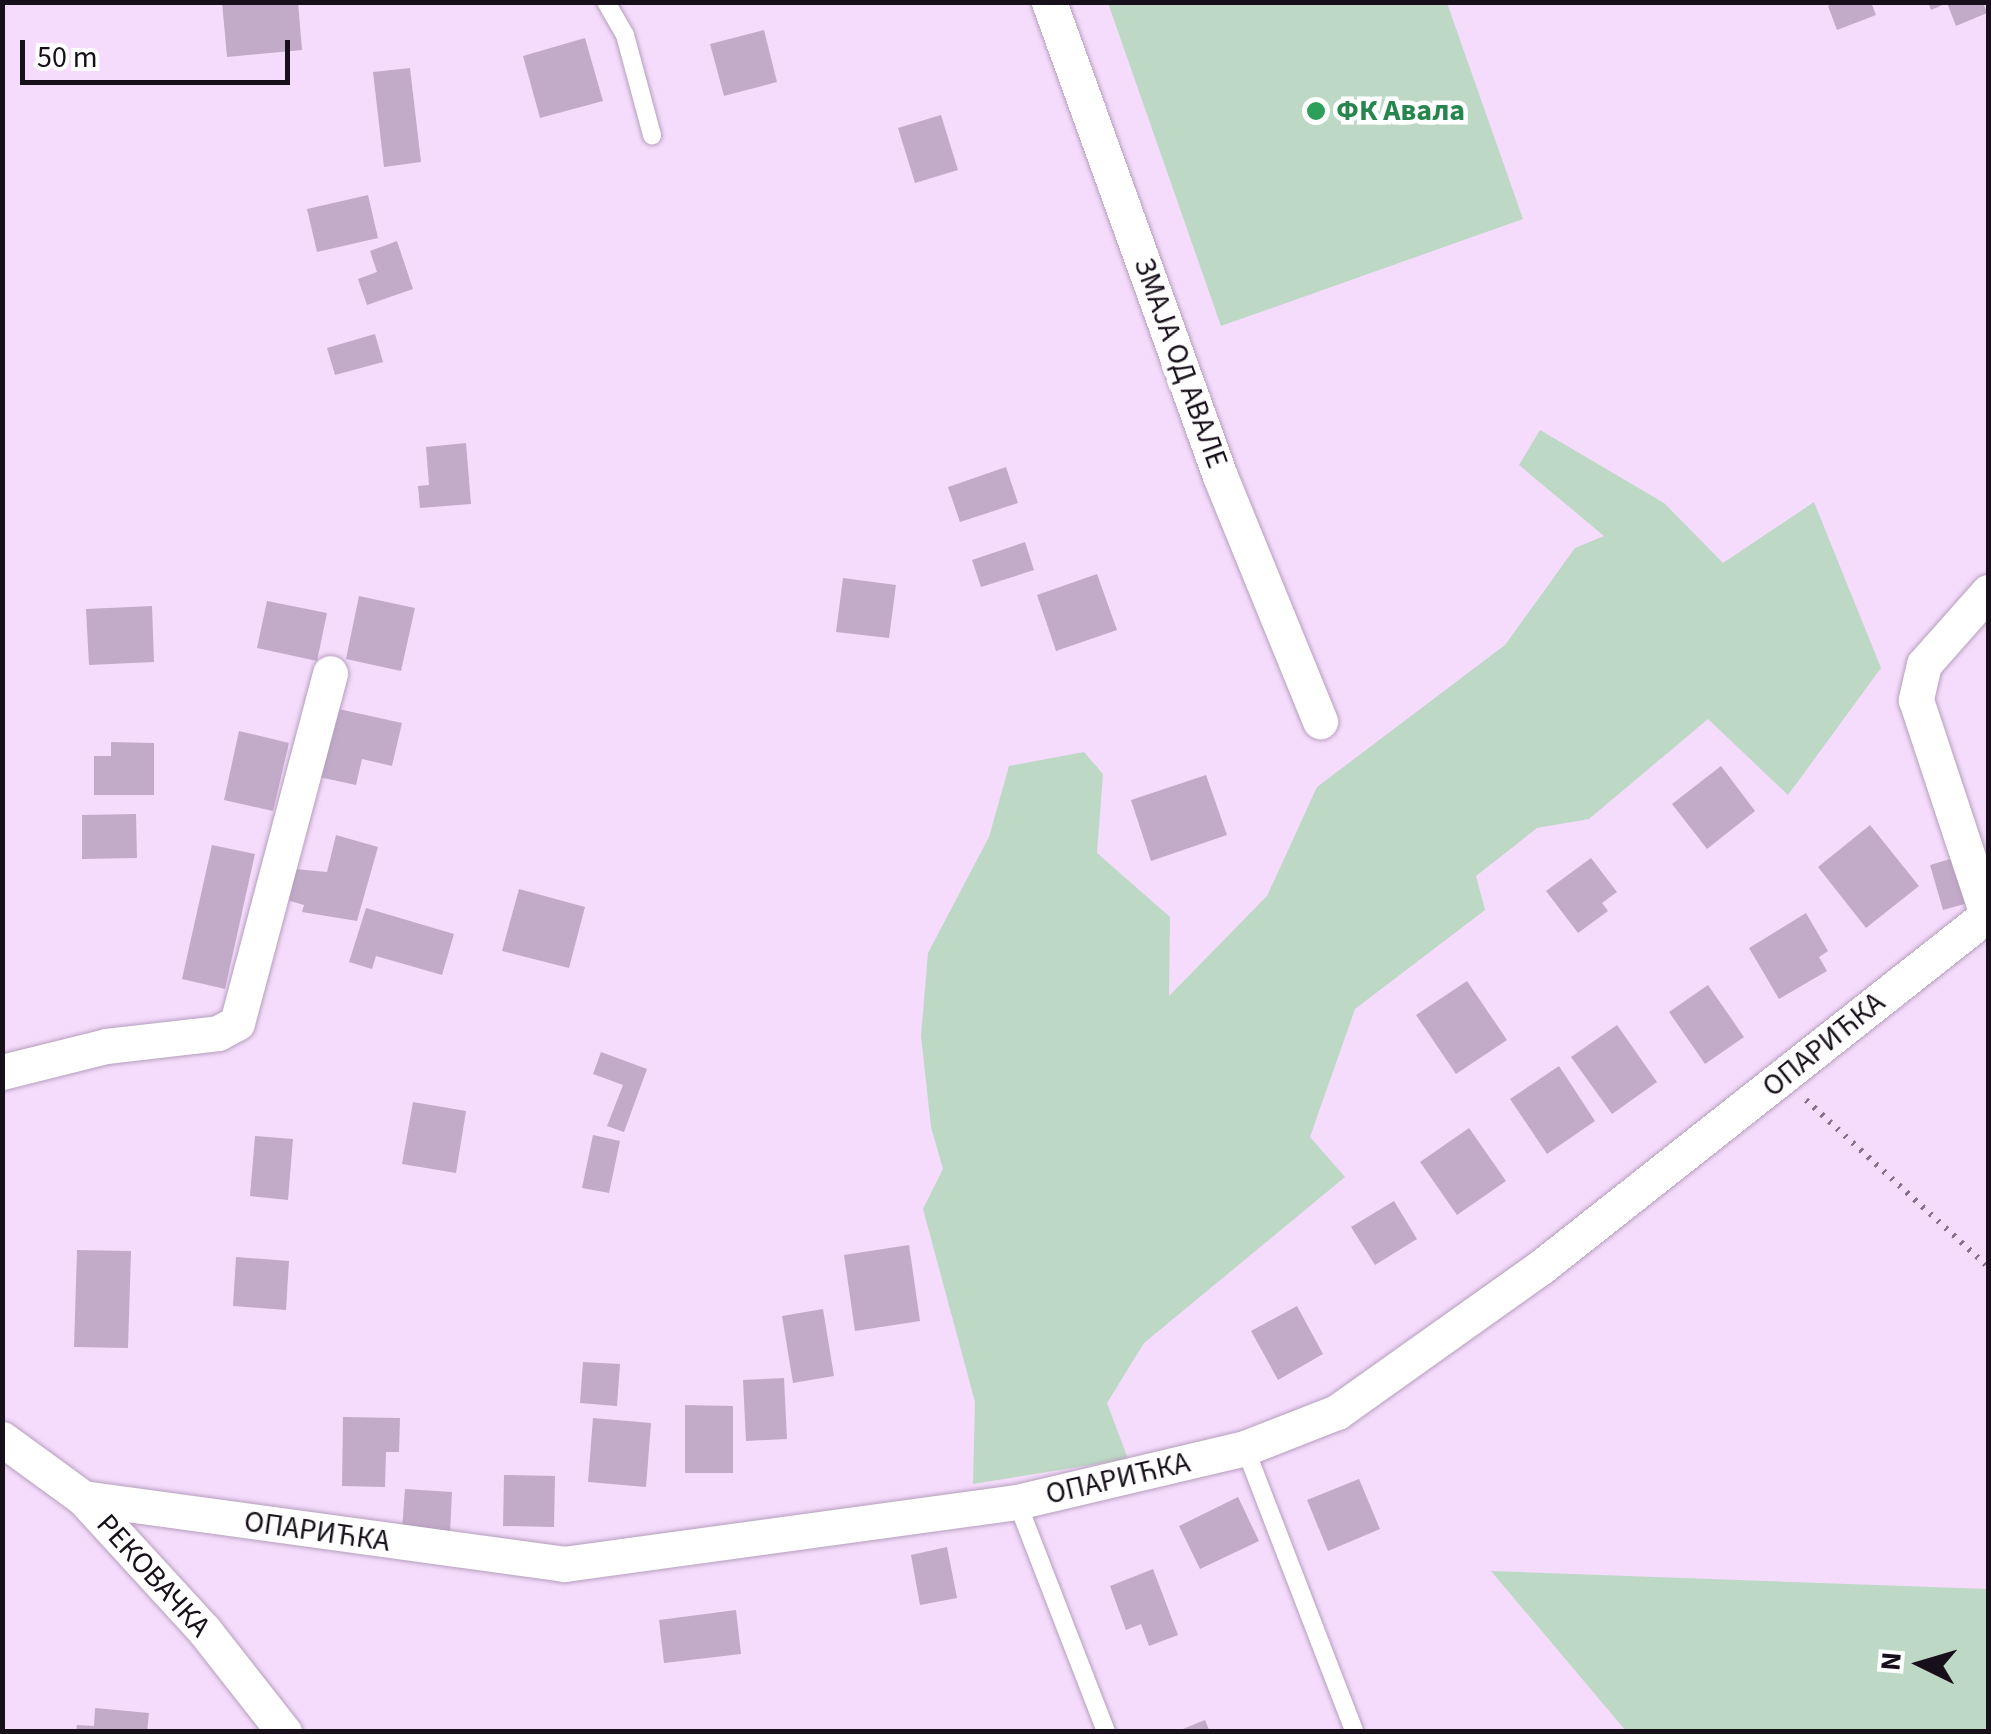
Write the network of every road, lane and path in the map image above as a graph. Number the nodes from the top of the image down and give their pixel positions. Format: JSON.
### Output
{"nodes":[{"id":1,"x":606,"y":2,"type":"edge"},
{"id":2,"x":1048,"y":2,"type":"edge"},
{"id":3,"x":652,"y":135,"type":"dead end"},
{"id":4,"x":1988,"y":592,"type":"edge"},
{"id":5,"x":330,"y":673,"type":"dead end"},
{"id":6,"x":1320,"y":721,"type":"dead end"},
{"id":7,"x":1987,"y":917,"type":"edge"},
{"id":8,"x":2,"y":1072,"type":"edge"},
{"id":9,"x":1784,"y":1078,"type":"junction"},
{"id":10,"x":1988,"y":1267,"type":"edge"},
{"id":11,"x":2,"y":1440,"type":"edge"},
{"id":12,"x":1244,"y":1448,"type":"junction"},
{"id":13,"x":82,"y":1498,"type":"junction"},
{"id":14,"x":1018,"y":1502,"type":"junction"},
{"id":15,"x":1354,"y":1731,"type":"edge"},
{"id":16,"x":284,"y":1732,"type":"edge"},
{"id":17,"x":1106,"y":1732,"type":"edge"}],
"edges":[{"from":1,"to":3,"type":"lane"},
{"from":2,"to":6,"type":"street","name":"ЗМАЈА ОД АВАЛЕ"},
{"from":4,"to":7,"type":"street","name":"ОПАРИЋКА"},
{"from":5,"to":8,"type":"street"},
{"from":7,"to":9,"type":"street","name":"ОПАРИЋКА"},
{"from":9,"to":10,"type":"path"},
{"from":9,"to":12,"type":"street","name":"ОПАРИЋКА"},
{"from":11,"to":13,"type":"street","name":"РЕКОВАЧКА"},
{"from":12,"to":14,"type":"street","name":"ОПАРИЋКА"},
{"from":12,"to":15,"type":"lane"},
{"from":13,"to":14,"type":"street","name":"ОПАРИЋКА"},
{"from":13,"to":16,"type":"street","name":"РЕКОВАЧКА"},
{"from":14,"to":17,"type":"lane"}]}
